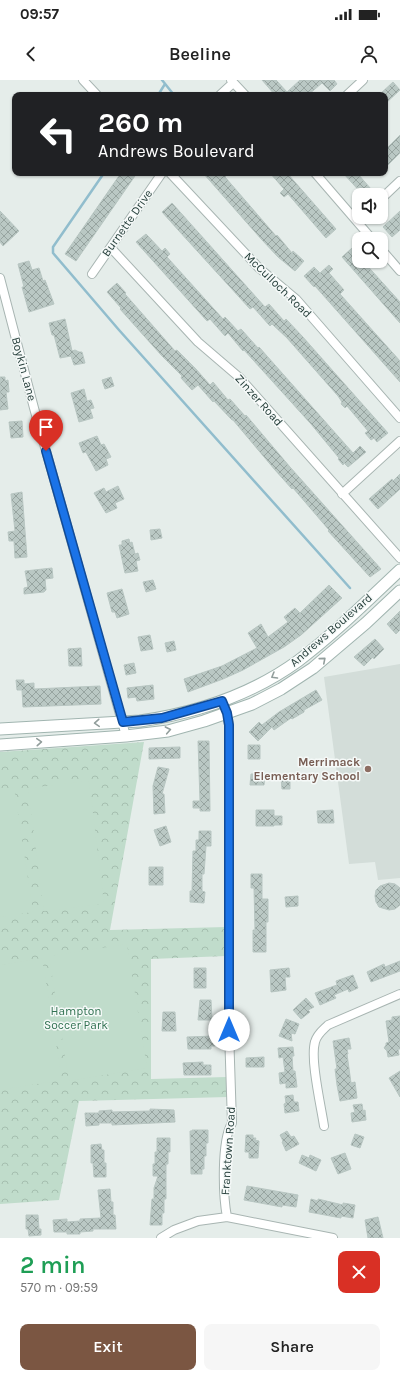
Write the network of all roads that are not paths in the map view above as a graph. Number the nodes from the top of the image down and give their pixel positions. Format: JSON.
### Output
{"nodes":[{"id":1,"x":83,"y":80,"type":"edge"},
{"id":2,"x":362,"y":80,"type":"edge"},
{"id":3,"x":232,"y":81,"type":"edge"},
{"id":4,"x":94,"y":92,"type":"edge"},
{"id":5,"x":223,"y":92,"type":"edge"},
{"id":6,"x":242,"y":92,"type":"edge"},
{"id":7,"x":350,"y":92,"type":"edge"},
{"id":8,"x":160,"y":176,"type":"edge"},
{"id":9,"x":173,"y":176,"type":"edge"},
{"id":10,"x":318,"y":176,"type":"edge"},
{"id":11,"x":400,"y":181,"type":"edge"},
{"id":12,"x":388,"y":192,"type":"edge"},
{"id":13,"x":352,"y":212,"type":"edge"},
{"id":14,"x":111,"y":248,"type":"junction"},
{"id":15,"x":388,"y":257,"type":"edge"},
{"id":16,"x":400,"y":271,"type":"edge"},
{"id":17,"x":92,"y":274,"type":"dead end"},
{"id":18,"x":0,"y":278,"type":"edge"},
{"id":19,"x":400,"y":418,"type":"edge"},
{"id":20,"x":400,"y":441,"type":"edge"},
{"id":21,"x":342,"y":494,"type":"junction"},
{"id":22,"x":400,"y":558,"type":"edge"},
{"id":23,"x":400,"y":570,"type":"edge"},
{"id":24,"x":400,"y":591,"type":"edge"},
{"id":25,"x":222,"y":701,"type":"junction"},
{"id":26,"x":227,"y":713,"type":"junction"},
{"id":27,"x":123,"y":722,"type":"junction"},
{"id":28,"x":0,"y":729,"type":"edge"},
{"id":29,"x":126,"y":736,"type":"junction"},
{"id":30,"x":0,"y":744,"type":"edge"},
{"id":31,"x":400,"y":994,"type":"edge"},
{"id":32,"x":324,"y":1126,"type":"dead end"},
{"id":33,"x":227,"y":1217,"type":"junction"},
{"id":34,"x":161,"y":1238,"type":"edge"},
{"id":35,"x":333,"y":1238,"type":"edge"}],
"edges":[{"from":1,"to":4,"type":"street"},
{"from":2,"to":7,"type":"street"},
{"from":3,"to":5,"type":"street"},
{"from":3,"to":6,"type":"street"},
{"from":8,"to":14,"type":"street","name":"Burnette Drive"},
{"from":9,"to":19,"type":"street","name":"McCulloch Road"},
{"from":10,"to":13,"type":"street"},
{"from":11,"to":12,"type":"street"},
{"from":14,"to":17,"type":"street","name":"Burnette Drive"},
{"from":14,"to":21,"type":"street","name":"Zinzer Road"},
{"from":15,"to":16,"type":"street"},
{"from":18,"to":27,"type":"street","name":"Boykin Lane"},
{"from":20,"to":21,"type":"street"},
{"from":21,"to":22,"type":"street","name":"Zinzer Road"},
{"from":23,"to":25,"type":"street","name":"Andrews Boulevard","one_way":true},
{"from":26,"to":24,"type":"street","name":"Andrews Boulevard","one_way":true},
{"from":25,"to":26,"type":"street","name":"Franktown Road"},
{"from":25,"to":27,"type":"street","name":"Andrews Boulevard"},
{"from":29,"to":26,"type":"street","name":"Andrews Boulevard","one_way":true},
{"from":26,"to":33,"type":"street","name":"Franktown Road"},
{"from":27,"to":28,"type":"street","name":"Andrews Boulevard","one_way":true},
{"from":27,"to":29,"type":"street","name":"Boykin Lane"},
{"from":30,"to":29,"type":"street","name":"Andrews Boulevard","one_way":true},
{"from":31,"to":32,"type":"street"},
{"from":33,"to":34,"type":"street"},
{"from":33,"to":35,"type":"street"}]}
